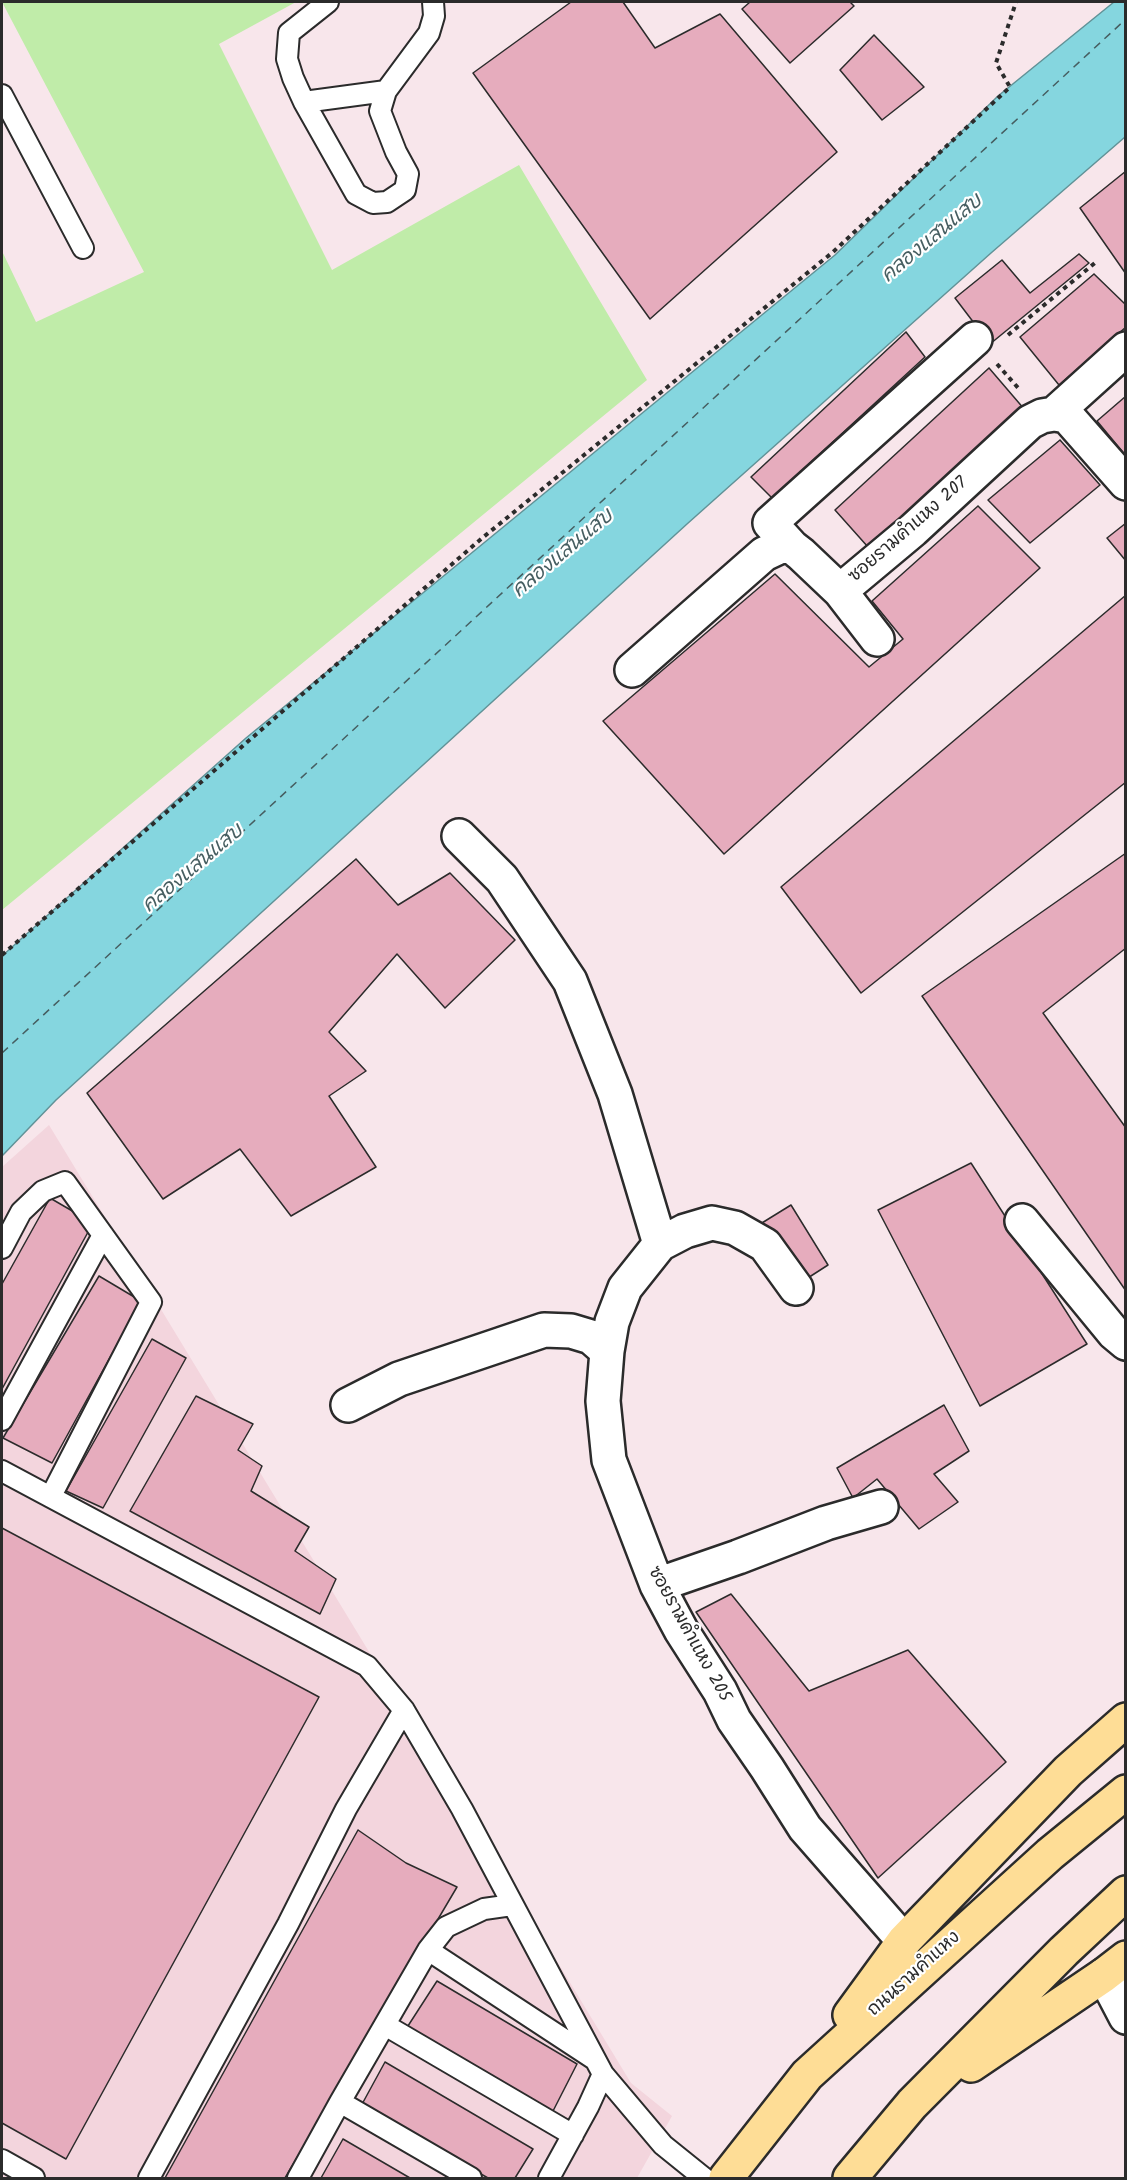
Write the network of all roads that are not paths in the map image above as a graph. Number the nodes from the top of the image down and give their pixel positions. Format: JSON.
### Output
{"nodes":[{"id":1,"x":328,"y":2,"type":"edge"},
{"id":2,"x":433,"y":2,"type":"edge"},
{"id":3,"x":386,"y":91,"type":"junction"},
{"id":4,"x":2,"y":95,"type":"edge"},
{"id":5,"x":304,"y":102,"type":"junction"},
{"id":6,"x":83,"y":248,"type":"dead end"},
{"id":7,"x":981,"y":346,"type":"road end"},
{"id":8,"x":1125,"y":349,"type":"edge"},
{"id":9,"x":1048,"y":415,"type":"junction"},
{"id":10,"x":1125,"y":483,"type":"edge"},
{"id":11,"x":792,"y":547,"type":"junction"},
{"id":12,"x":840,"y":591,"type":"junction"},
{"id":13,"x":877,"y":639,"type":"dead end"},
{"id":14,"x":633,"y":670,"type":"dead end"},
{"id":15,"x":459,"y":836,"type":"dead end"},
{"id":16,"x":1022,"y":1221,"type":"dead end"},
{"id":17,"x":103,"y":1235,"type":"junction"},
{"id":18,"x":660,"y":1244,"type":"junction"},
{"id":19,"x":2,"y":1248,"type":"edge"},
{"id":20,"x":796,"y":1288,"type":"dead end"},
{"id":21,"x":1125,"y":1343,"type":"edge"},
{"id":22,"x":607,"y":1351,"type":"junction"},
{"id":23,"x":348,"y":1405,"type":"dead end"},
{"id":24,"x":2,"y":1420,"type":"edge"},
{"id":25,"x":2,"y":1471,"type":"edge"},
{"id":26,"x":51,"y":1496,"type":"junction"},
{"id":27,"x":881,"y":1508,"type":"dead end"},
{"id":28,"x":657,"y":1585,"type":"junction"},
{"id":29,"x":405,"y":1710,"type":"junction"},
{"id":30,"x":1125,"y":1720,"type":"edge"},
{"id":31,"x":1125,"y":1792,"type":"edge"},
{"id":32,"x":1125,"y":1893,"type":"edge"},
{"id":33,"x":512,"y":1905,"type":"junction"},
{"id":34,"x":904,"y":1941,"type":"junction"},
{"id":35,"x":428,"y":1950,"type":"junction"},
{"id":36,"x":1115,"y":1967,"type":"edge"},
{"id":37,"x":1125,"y":2017,"type":"edge"},
{"id":38,"x":385,"y":2025,"type":"junction"},
{"id":39,"x":599,"y":2067,"type":"junction"},
{"id":40,"x":807,"y":2075,"type":"junction"},
{"id":41,"x":340,"y":2102,"type":"junction"},
{"id":42,"x":912,"y":2104,"type":"junction"},
{"id":43,"x":573,"y":2134,"type":"junction"},
{"id":44,"x":2,"y":2160,"type":"edge"},
{"id":45,"x":34,"y":2178,"type":"edge"},
{"id":46,"x":149,"y":2178,"type":"edge"},
{"id":47,"x":298,"y":2178,"type":"edge"},
{"id":48,"x":471,"y":2178,"type":"edge"},
{"id":49,"x":549,"y":2178,"type":"edge"},
{"id":50,"x":704,"y":2178,"type":"edge"},
{"id":51,"x":726,"y":2178,"type":"edge"},
{"id":52,"x":850,"y":2178,"type":"edge"}],
"edges":[{"from":1,"to":5,"type":"lane"},
{"from":2,"to":3,"type":"lane"},
{"from":3,"to":5,"type":"lane"},
{"from":3,"to":5,"type":"lane"},
{"from":4,"to":6,"type":"lane"},
{"from":7,"to":11,"type":"street","name":"ซอยรามคำแหง 207"},
{"from":8,"to":9,"type":"street","name":"ซอยรามคำแหง 207"},
{"from":9,"to":10,"type":"street"},
{"from":9,"to":12,"type":"street","name":"ซอยรามคำแหง 207"},
{"from":11,"to":12,"type":"street","name":"ซอยรามคำแหง 207"},
{"from":11,"to":14,"type":"street"},
{"from":12,"to":13,"type":"street"},
{"from":15,"to":18,"type":"street"},
{"from":16,"to":21,"type":"street"},
{"from":17,"to":19,"type":"lane"},
{"from":17,"to":24,"type":"lane"},
{"from":17,"to":26,"type":"lane"},
{"from":18,"to":20,"type":"street","name":"ซอยรามคำแหง 205"},
{"from":18,"to":22,"type":"street","name":"ซอยรามคำแหง 205"},
{"from":22,"to":23,"type":"street"},
{"from":22,"to":28,"type":"street","name":"ซอยรามคำแหง 205"},
{"from":25,"to":26,"type":"lane"},
{"from":26,"to":29,"type":"lane"},
{"from":27,"to":28,"type":"street"},
{"from":28,"to":34,"type":"street","name":"ซอยรามคำแหง 205"},
{"from":29,"to":33,"type":"lane"},
{"from":29,"to":46,"type":"lane"},
{"from":30,"to":34,"type":"main road"},
{"from":31,"to":40,"type":"main road","name":"ถนนรามคำแหง"},
{"from":32,"to":42,"type":"main road"},
{"from":33,"to":35,"type":"lane"},
{"from":33,"to":39,"type":"lane"},
{"from":34,"to":40,"type":"main road"},
{"from":35,"to":38,"type":"lane"},
{"from":35,"to":39,"type":"lane"},
{"from":36,"to":37,"type":"street"},
{"from":36,"to":42,"type":"main road"},
{"from":38,"to":41,"type":"lane"},
{"from":38,"to":43,"type":"lane"},
{"from":39,"to":43,"type":"lane"},
{"from":39,"to":50,"type":"lane"},
{"from":40,"to":51,"type":"main road","name":"ถนนรามคำแหง"},
{"from":41,"to":47,"type":"lane"},
{"from":41,"to":48,"type":"lane"},
{"from":42,"to":52,"type":"main road"},
{"from":43,"to":49,"type":"lane"},
{"from":44,"to":45,"type":"lane"}]}
